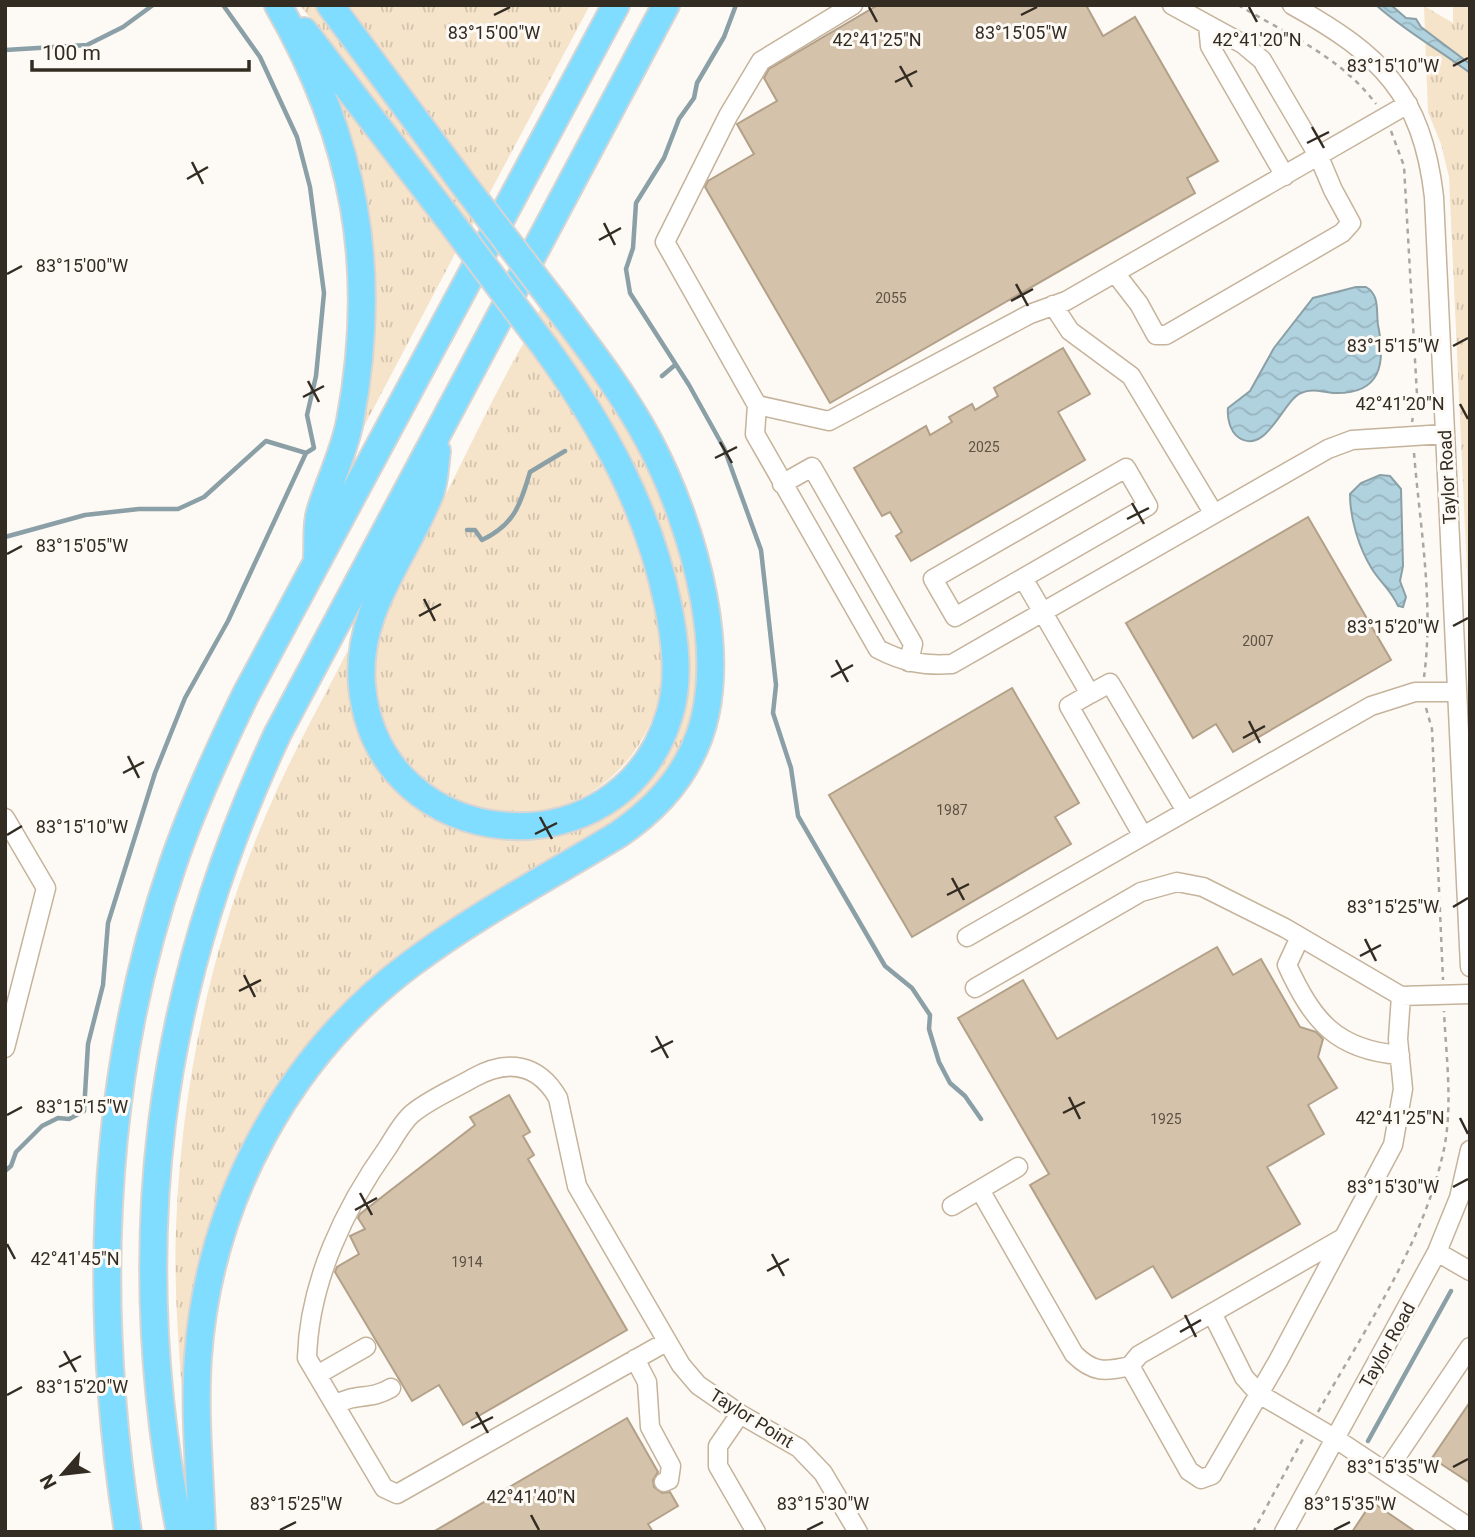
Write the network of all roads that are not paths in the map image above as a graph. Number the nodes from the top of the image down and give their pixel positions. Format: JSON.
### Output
{"nodes":[{"id":1,"x":280,"y":5,"type":"edge"},
{"id":2,"x":330,"y":5,"type":"edge"},
{"id":3,"x":616,"y":5,"type":"edge"},
{"id":4,"x":667,"y":5,"type":"edge"},
{"id":5,"x":853,"y":5,"type":"edge"},
{"id":6,"x":1172,"y":5,"type":"edge"},
{"id":7,"x":1292,"y":5,"type":"edge"},
{"id":8,"x":1208,"y":25,"type":"junction"},
{"id":9,"x":1408,"y":104,"type":"junction"},
{"id":10,"x":1320,"y":157,"type":"junction"},
{"id":11,"x":1285,"y":176,"type":"junction"},
{"id":12,"x":1115,"y":273,"type":"junction"},
{"id":13,"x":1053,"y":306,"type":"junction"},
{"id":14,"x":757,"y":405,"type":"junction"},
{"id":15,"x":439,"y":432,"type":"junction"},
{"id":16,"x":1446,"y":434,"type":"junction"},
{"id":17,"x":782,"y":484,"type":"junction"},
{"id":18,"x":1214,"y":514,"type":"junction"},
{"id":19,"x":317,"y":564,"type":"junction"},
{"id":20,"x":1023,"y":578,"type":"junction"},
{"id":21,"x":1042,"y":612,"type":"junction"},
{"id":22,"x":909,"y":662,"type":"junction"},
{"id":23,"x":1457,"y":692,"type":"junction"},
{"id":24,"x":1090,"y":694,"type":"junction"},
{"id":25,"x":1464,"y":719,"type":"edge"},
{"id":26,"x":1186,"y":811,"type":"junction"},
{"id":27,"x":5,"y":818,"type":"edge"},
{"id":28,"x":1143,"y":836,"type":"junction"},
{"id":29,"x":967,"y":937,"type":"dead end"},
{"id":30,"x":1300,"y":937,"type":"junction"},
{"id":31,"x":1470,"y":967,"type":"edge"},
{"id":32,"x":975,"y":988,"type":"dead end"},
{"id":33,"x":1470,"y":994,"type":"edge"},
{"id":34,"x":1401,"y":996,"type":"junction"},
{"id":35,"x":5,"y":1048,"type":"edge"},
{"id":36,"x":1400,"y":1055,"type":"junction"},
{"id":37,"x":1470,"y":1150,"type":"edge"},
{"id":38,"x":1018,"y":1167,"type":"dead end"},
{"id":39,"x":980,"y":1190,"type":"junction"},
{"id":40,"x":952,"y":1206,"type":"dead end"},
{"id":41,"x":1341,"y":1239,"type":"junction"},
{"id":42,"x":1437,"y":1252,"type":"junction"},
{"id":43,"x":1470,"y":1271,"type":"edge"},
{"id":44,"x":1212,"y":1313,"type":"junction"},
{"id":45,"x":666,"y":1342,"type":"junction"},
{"id":46,"x":366,"y":1347,"type":"dead end"},
{"id":47,"x":1470,"y":1347,"type":"edge"},
{"id":48,"x":635,"y":1359,"type":"junction"},
{"id":49,"x":1130,"y":1366,"type":"junction"},
{"id":50,"x":317,"y":1375,"type":"junction"},
{"id":51,"x":391,"y":1388,"type":"dead end"},
{"id":52,"x":1259,"y":1394,"type":"junction"},
{"id":53,"x":335,"y":1405,"type":"junction"},
{"id":54,"x":740,"y":1415,"type":"junction"},
{"id":55,"x":1336,"y":1439,"type":"junction"},
{"id":56,"x":1386,"y":1472,"type":"junction"},
{"id":57,"x":664,"y":1482,"type":"dead end"},
{"id":58,"x":1470,"y":1528,"type":"edge"},
{"id":59,"x":128,"y":1532,"type":"edge"},
{"id":60,"x":180,"y":1532,"type":"edge"},
{"id":61,"x":202,"y":1532,"type":"edge"},
{"id":62,"x":756,"y":1532,"type":"edge"},
{"id":63,"x":858,"y":1532,"type":"edge"},
{"id":64,"x":1284,"y":1532,"type":"edge"}],
"edges":[{"from":1,"to":15,"type":"highway","bridge":true},
{"from":1,"to":19,"type":"highway"},
{"from":2,"to":61,"type":"highway","bridge":true},
{"from":3,"to":19,"type":"highway"},
{"from":4,"to":15,"type":"highway"},
{"from":5,"to":14,"type":"street"},
{"from":6,"to":8,"type":"street"},
{"from":7,"to":9,"type":"street","name":"Taylor Road"},
{"from":8,"to":10,"type":"street"},
{"from":8,"to":11,"type":"street"},
{"from":9,"to":10,"type":"street"},
{"from":9,"to":16,"type":"street","name":"Taylor Road"},
{"from":10,"to":11,"type":"street"},
{"from":10,"to":12,"type":"street"},
{"from":11,"to":12,"type":"street"},
{"from":12,"to":13,"type":"street"},
{"from":13,"to":14,"type":"street"},
{"from":13,"to":18,"type":"street"},
{"from":14,"to":17,"type":"street"},
{"from":15,"to":60,"type":"highway"},
{"from":16,"to":18,"type":"street"},
{"from":16,"to":23,"type":"street","name":"Taylor Road"},
{"from":17,"to":22,"type":"street"},
{"from":17,"to":22,"type":"street"},
{"from":18,"to":21,"type":"street"},
{"from":19,"to":59,"type":"highway"},
{"from":20,"to":20,"type":"street"},
{"from":20,"to":21,"type":"street"},
{"from":21,"to":22,"type":"street"},
{"from":21,"to":24,"type":"street"},
{"from":23,"to":25,"type":"street","name":"Taylor Road"},
{"from":23,"to":26,"type":"street"},
{"from":24,"to":26,"type":"street"},
{"from":24,"to":28,"type":"street"},
{"from":25,"to":31,"type":"street","name":"Taylor Road"},
{"from":26,"to":28,"type":"street"},
{"from":27,"to":35,"type":"street"},
{"from":28,"to":29,"type":"street"},
{"from":30,"to":32,"type":"street"},
{"from":30,"to":34,"type":"street"},
{"from":30,"to":36,"type":"street"},
{"from":33,"to":34,"type":"street"},
{"from":34,"to":36,"type":"street"},
{"from":36,"to":41,"type":"street"},
{"from":37,"to":42,"type":"street","name":"Taylor Road"},
{"from":38,"to":39,"type":"street"},
{"from":39,"to":40,"type":"street"},
{"from":39,"to":49,"type":"street"},
{"from":41,"to":44,"type":"street"},
{"from":41,"to":52,"type":"street"},
{"from":42,"to":43,"type":"street"},
{"from":42,"to":55,"type":"street","name":"Taylor Road"},
{"from":44,"to":49,"type":"street"},
{"from":44,"to":52,"type":"street"},
{"from":45,"to":48,"type":"street"},
{"from":45,"to":50,"type":"street","name":"Taylor Point"},
{"from":45,"to":54,"type":"street","name":"Taylor Point"},
{"from":46,"to":50,"type":"street"},
{"from":47,"to":56,"type":"street"},
{"from":48,"to":53,"type":"street","name":"Taylor Point"},
{"from":48,"to":57,"type":"street"},
{"from":49,"to":52,"type":"street"},
{"from":50,"to":53,"type":"street","name":"Taylor Point"},
{"from":51,"to":53,"type":"street"},
{"from":52,"to":55,"type":"street"},
{"from":54,"to":62,"type":"street"},
{"from":54,"to":63,"type":"street","name":"Taylor Point"},
{"from":55,"to":56,"type":"street"},
{"from":55,"to":64,"type":"street","name":"Taylor Road"},
{"from":56,"to":58,"type":"street"}]}
